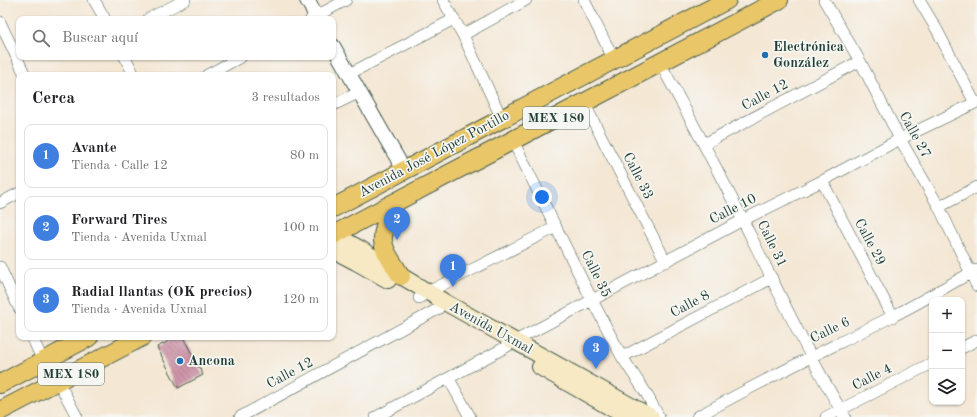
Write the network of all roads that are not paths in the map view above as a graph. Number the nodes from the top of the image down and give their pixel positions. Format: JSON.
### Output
{"nodes":[{"id":1,"x":94,"y":0,"type":"edge"},
{"id":2,"x":185,"y":0,"type":"edge"},
{"id":3,"x":307,"y":0,"type":"edge"},
{"id":4,"x":346,"y":0,"type":"edge"},
{"id":5,"x":443,"y":0,"type":"edge"},
{"id":6,"x":526,"y":0,"type":"edge"},
{"id":7,"x":584,"y":0,"type":"edge"},
{"id":8,"x":727,"y":0,"type":"edge"},
{"id":9,"x":779,"y":0,"type":"edge"},
{"id":10,"x":824,"y":0,"type":"edge"},
{"id":11,"x":919,"y":0,"type":"edge"},
{"id":12,"x":103,"y":16,"type":"edge"},
{"id":13,"x":154,"y":16,"type":"edge"},
{"id":14,"x":314,"y":16,"type":"edge"},
{"id":15,"x":318,"y":16,"type":"edge"},
{"id":16,"x":454,"y":19,"type":"junction"},
{"id":17,"x":0,"y":22,"type":"edge"},
{"id":18,"x":463,"y":35,"type":"junction"},
{"id":19,"x":336,"y":51,"type":"edge"},
{"id":20,"x":16,"y":56,"type":"edge"},
{"id":21,"x":18,"y":60,"type":"edge"},
{"id":22,"x":126,"y":60,"type":"edge"},
{"id":23,"x":235,"y":60,"type":"edge"},
{"id":24,"x":614,"y":60,"type":"junction"},
{"id":25,"x":860,"y":62,"type":"junction"},
{"id":26,"x":660,"y":63,"type":"junction"},
{"id":27,"x":24,"y":72,"type":"edge"},
{"id":28,"x":132,"y":72,"type":"edge"},
{"id":29,"x":213,"y":72,"type":"edge"},
{"id":30,"x":349,"y":74,"type":"junction"},
{"id":31,"x":360,"y":92,"type":"junction"},
{"id":32,"x":976,"y":102,"type":"edge"},
{"id":33,"x":584,"y":103,"type":"junction"},
{"id":34,"x":336,"y":104,"type":"edge"},
{"id":35,"x":502,"y":119,"type":"junction"},
{"id":36,"x":900,"y":139,"type":"junction"},
{"id":37,"x":513,"y":141,"type":"junction"},
{"id":38,"x":704,"y":144,"type":"junction"},
{"id":39,"x":404,"y":170,"type":"junction"},
{"id":40,"x":822,"y":181,"type":"junction"},
{"id":41,"x":977,"y":187,"type":"edge"},
{"id":42,"x":16,"y":194,"type":"edge"},
{"id":43,"x":1,"y":200,"type":"edge"},
{"id":44,"x":393,"y":204,"type":"junction"},
{"id":45,"x":336,"y":206,"type":"edge"},
{"id":46,"x":939,"y":207,"type":"junction"},
{"id":47,"x":743,"y":220,"type":"junction"},
{"id":48,"x":556,"y":227,"type":"junction"},
{"id":49,"x":336,"y":237,"type":"edge"},
{"id":50,"x":336,"y":240,"type":"edge"},
{"id":51,"x":336,"y":242,"type":"edge"},
{"id":52,"x":666,"y":262,"type":"junction"},
{"id":53,"x":0,"y":267,"type":"edge"},
{"id":54,"x":974,"y":272,"type":"edge"},
{"id":55,"x":400,"y":276,"type":"junction"},
{"id":56,"x":772,"y":278,"type":"junction"},
{"id":57,"x":977,"y":286,"type":"edge"},
{"id":58,"x":424,"y":295,"type":"junction"},
{"id":59,"x":592,"y":300,"type":"junction"},
{"id":60,"x":16,"y":302,"type":"edge"},
{"id":61,"x":438,"y":309,"type":"junction"},
{"id":62,"x":893,"y":317,"type":"junction"},
{"id":63,"x":33,"y":340,"type":"edge"},
{"id":64,"x":82,"y":340,"type":"edge"},
{"id":65,"x":136,"y":340,"type":"edge"},
{"id":66,"x":977,"y":340,"type":"edge"},
{"id":67,"x":511,"y":344,"type":"junction"},
{"id":68,"x":965,"y":346,"type":"edge"},
{"id":69,"x":812,"y":356,"type":"junction"},
{"id":70,"x":622,"y":357,"type":"junction"},
{"id":71,"x":38,"y":364,"type":"junction"},
{"id":72,"x":929,"y":365,"type":"edge"},
{"id":73,"x":449,"y":379,"type":"junction"},
{"id":74,"x":58,"y":381,"type":"junction"},
{"id":75,"x":0,"y":384,"type":"edge"},
{"id":76,"x":0,"y":390,"type":"edge"},
{"id":77,"x":0,"y":411,"type":"edge"},
{"id":78,"x":843,"y":413,"type":"edge"},
{"id":79,"x":617,"y":415,"type":"edge"},
{"id":80,"x":77,"y":417,"type":"edge"},
{"id":81,"x":240,"y":417,"type":"edge"},
{"id":82,"x":376,"y":417,"type":"edge"},
{"id":83,"x":470,"y":417,"type":"edge"},
{"id":84,"x":651,"y":417,"type":"edge"},
{"id":85,"x":658,"y":417,"type":"edge"},
{"id":86,"x":697,"y":417,"type":"edge"},
{"id":87,"x":826,"y":417,"type":"edge"}],
"edges":[{"from":1,"to":12,"type":"street"},
{"from":2,"to":13,"type":"street"},
{"from":3,"to":14,"type":"street"},
{"from":4,"to":15,"type":"street"},
{"from":5,"to":16,"type":"street"},
{"from":6,"to":18,"type":"street"},
{"from":7,"to":24,"type":"street"},
{"from":8,"to":24,"type":"main road","name":"Avenida José López Portillo","number":"MEX 180"},
{"from":9,"to":26,"type":"main road","name":"Avenida José López Portillo","number":"MEX 180"},
{"from":10,"to":25,"type":"street","name":"Calle 27"},
{"from":11,"to":32,"type":"street"},
{"from":16,"to":18,"type":"street"},
{"from":16,"to":30,"type":"street"},
{"from":17,"to":20,"type":"street"},
{"from":18,"to":35,"type":"street"},
{"from":19,"to":30,"type":"street"},
{"from":21,"to":27,"type":"street"},
{"from":22,"to":28,"type":"street"},
{"from":23,"to":29,"type":"street"},
{"from":24,"to":35,"type":"main road","name":"Avenida José López Portillo","number":"MEX 180"},
{"from":25,"to":36,"type":"street","name":"Calle 27"},
{"from":25,"to":38,"type":"street","name":"Calle 12"},
{"from":26,"to":33,"type":"main road","name":"Avenida José López Portillo","number":"MEX 180"},
{"from":26,"to":38,"type":"street","name":"Calle 31"},
{"from":30,"to":31,"type":"street"},
{"from":31,"to":34,"type":"street"},
{"from":31,"to":39,"type":"street"},
{"from":32,"to":36,"type":"street","name":"Calle 10"},
{"from":33,"to":37,"type":"main road","name":"Avenida José López Portillo","number":"MEX 180"},
{"from":33,"to":52,"type":"street","name":"Calle 33"},
{"from":35,"to":39,"type":"main road","name":"Avenida José López Portillo","number":"MEX 180"},
{"from":36,"to":40,"type":"street","name":"Calle 10"},
{"from":36,"to":46,"type":"street","name":"Calle 27"},
{"from":37,"to":44,"type":"main road","name":"Avenida José López Portillo","number":"MEX 180"},
{"from":37,"to":48,"type":"street","name":"Calle 35"},
{"from":38,"to":47,"type":"street","name":"Calle 31"},
{"from":39,"to":45,"type":"main road","name":"Avenida José López Portillo","number":"MEX 180"},
{"from":40,"to":47,"type":"street","name":"Calle 10"},
{"from":40,"to":62,"type":"street","name":"Calle 29"},
{"from":41,"to":46,"type":"street"},
{"from":42,"to":43,"type":"street"},
{"from":44,"to":49,"type":"main road","name":"Avenida José López Portillo","number":"MEX 180"},
{"from":44,"to":55,"type":"main road"},
{"from":46,"to":54,"type":"street","name":"Calle 27"},
{"from":47,"to":52,"type":"street","name":"Calle 10"},
{"from":47,"to":56,"type":"street","name":"Calle 31"},
{"from":48,"to":58,"type":"street"},
{"from":48,"to":59,"type":"street","name":"Calle 35"},
{"from":50,"to":55,"type":"main road","name":"Avenida Uxmal"},
{"from":51,"to":58,"type":"main road","name":"Avenida Uxmal"},
{"from":52,"to":59,"type":"street","name":"Calle 10"},
{"from":53,"to":60,"type":"street"},
{"from":54,"to":57,"type":"street","name":"Calle 27"},
{"from":54,"to":62,"type":"street","name":"Calle 6"},
{"from":55,"to":58,"type":"main road","name":"Avenida Uxmal"},
{"from":56,"to":69,"type":"street","name":"Calle 31"},
{"from":56,"to":70,"type":"street","name":"Calle 8"},
{"from":58,"to":61,"type":"main road","name":"Avenida Uxmal"},
{"from":58,"to":67,"type":"main road","name":"Avenida Uxmal"},
{"from":59,"to":67,"type":"street","name":"Calle 10"},
{"from":59,"to":70,"type":"street","name":"Calle 35"},
{"from":61,"to":67,"type":"main road","name":"Avenida Uxmal"},
{"from":61,"to":81,"type":"street","name":"Calle 12"},
{"from":62,"to":69,"type":"street","name":"Calle 6"},
{"from":63,"to":71,"type":"street"},
{"from":64,"to":71,"type":"main road","number":"MEX 180"},
{"from":65,"to":74,"type":"main road","number":"MEX 180"},
{"from":66,"to":68,"type":"street"},
{"from":67,"to":73,"type":"street","name":"Calle 10"},
{"from":67,"to":79,"type":"main road","name":"Avenida Uxmal"},
{"from":67,"to":84,"type":"main road","name":"Avenida Uxmal"},
{"from":69,"to":78,"type":"street","name":"Calle 31"},
{"from":69,"to":86,"type":"street","name":"Calle 6"},
{"from":70,"to":85,"type":"street","name":"Calle 35"},
{"from":71,"to":75,"type":"main road","number":"MEX 180"},
{"from":71,"to":76,"type":"main road"},
{"from":72,"to":78,"type":"street","name":"Calle 4"},
{"from":73,"to":82,"type":"street","name":"Calle 10"},
{"from":73,"to":83,"type":"street"},
{"from":74,"to":77,"type":"main road","number":"MEX 180"},
{"from":74,"to":80,"type":"street"},
{"from":78,"to":87,"type":"street","name":"Calle 4"}]}
